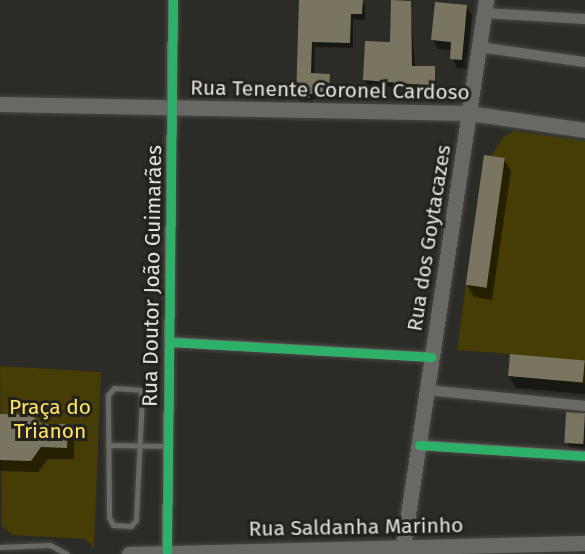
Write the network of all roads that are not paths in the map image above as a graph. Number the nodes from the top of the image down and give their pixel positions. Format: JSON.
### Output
{"nodes":[{"id":1,"x":173,"y":0,"type":"edge"},
{"id":2,"x":485,"y":6,"type":"edge"},
{"id":3,"x":585,"y":20,"type":"edge"},
{"id":4,"x":479,"y":47,"type":"junction"},
{"id":5,"x":585,"y":62,"type":"edge"},
{"id":6,"x":0,"y":104,"type":"edge"},
{"id":7,"x":172,"y":106,"type":"junction"},
{"id":8,"x":469,"y":113,"type":"junction"},
{"id":9,"x":585,"y":130,"type":"edge"},
{"id":10,"x":170,"y":342,"type":"junction"},
{"id":11,"x":432,"y":357,"type":"junction"},
{"id":12,"x":427,"y":390,"type":"junction"},
{"id":13,"x":585,"y":406,"type":"edge"},
{"id":14,"x":108,"y":445,"type":"junction"},
{"id":15,"x":419,"y":445,"type":"junction"},
{"id":16,"x":139,"y":446,"type":"junction"},
{"id":17,"x":168,"y":446,"type":"junction"},
{"id":18,"x":585,"y":456,"type":"edge"},
{"id":19,"x":0,"y":540,"type":"edge"},
{"id":20,"x":585,"y":543,"type":"edge"},
{"id":21,"x":3,"y":547,"type":"edge"},
{"id":22,"x":403,"y":550,"type":"edge"},
{"id":23,"x":167,"y":552,"type":"junction"},
{"id":24,"x":236,"y":552,"type":"edge"},
{"id":25,"x":67,"y":554,"type":"edge"},
{"id":26,"x":129,"y":554,"type":"edge"}],
"edges":[{"from":1,"to":7,"type":"street","name":"Rua Doutor João Guimarães"},
{"from":2,"to":3,"type":"street"},
{"from":2,"to":4,"type":"main road","name":"Rua dos Goytacazes"},
{"from":4,"to":5,"type":"street"},
{"from":4,"to":8,"type":"main road","name":"Rua dos Goytacazes"},
{"from":6,"to":7,"type":"main road","name":"Rua Tenente Coronel Cardoso"},
{"from":7,"to":8,"type":"main road","name":"Rua Tenente Coronel Cardoso"},
{"from":7,"to":10,"type":"street","name":"Rua Doutor João Guimarães"},
{"from":8,"to":9,"type":"main road","name":"Rua Tenente Coronel Cardoso"},
{"from":8,"to":11,"type":"main road","name":"Rua dos Goytacazes"},
{"from":10,"to":11,"type":"street"},
{"from":10,"to":17,"type":"street","name":"Rua Doutor João Guimarães"},
{"from":11,"to":12,"type":"main road","name":"Rua dos Goytacazes"},
{"from":12,"to":13,"type":"street"},
{"from":12,"to":15,"type":"main road","name":"Rua dos Goytacazes"},
{"from":14,"to":16,"type":"lane"},
{"from":14,"to":16,"type":"lane"},
{"from":14,"to":16,"type":"lane"},
{"from":15,"to":18,"type":"street"},
{"from":15,"to":22,"type":"main road","name":"Rua dos Goytacazes"},
{"from":16,"to":17,"type":"lane"},
{"from":17,"to":23,"type":"street","name":"Rua Doutor João Guimarães"},
{"from":19,"to":21,"type":"lane"},
{"from":20,"to":22,"type":"main road","name":"Rua Saldanha Marinho"},
{"from":21,"to":25,"type":"lane"},
{"from":22,"to":24,"type":"main road","name":"Rua Saldanha Marinho"},
{"from":23,"to":24,"type":"main road","name":"Rua Saldanha Marinho"},
{"from":23,"to":26,"type":"main road","name":"Rua Saldanha Marinho"}]}
